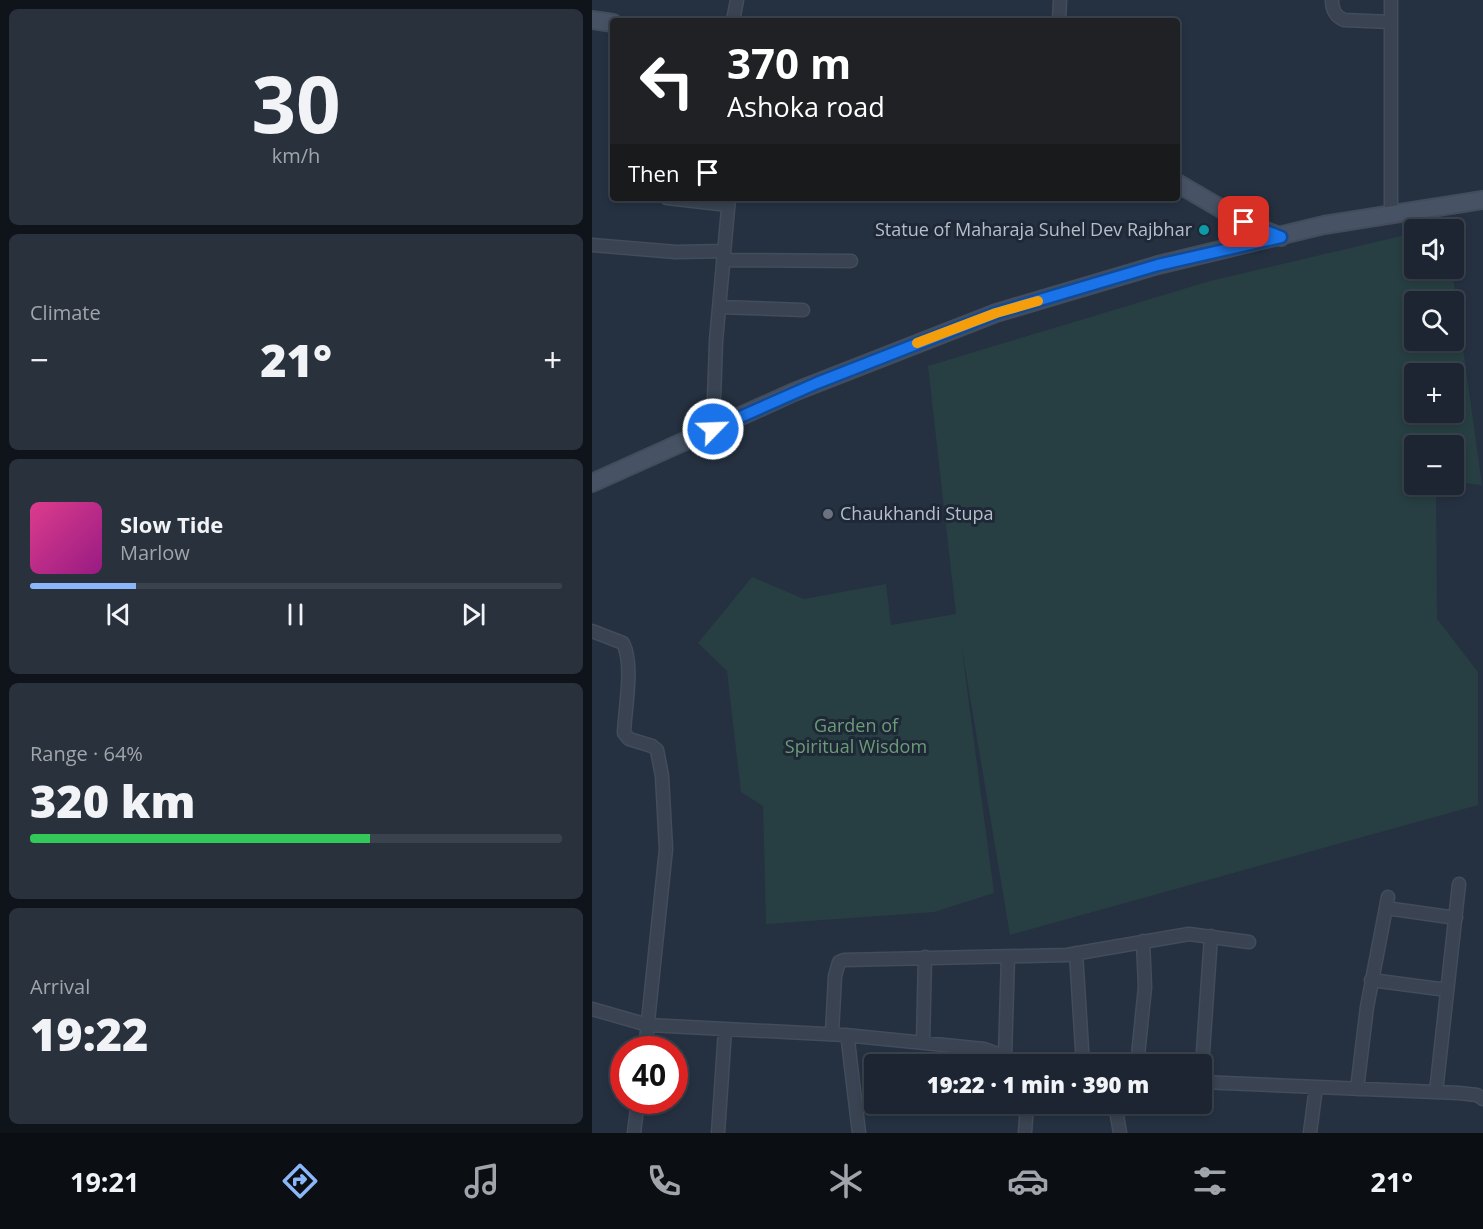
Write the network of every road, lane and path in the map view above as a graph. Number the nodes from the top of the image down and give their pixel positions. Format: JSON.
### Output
{"nodes":[{"id":1,"x":737,"y":0,"type":"edge"},
{"id":2,"x":1060,"y":0,"type":"edge"},
{"id":3,"x":1332,"y":0,"type":"edge"},
{"id":4,"x":1391,"y":0,"type":"edge"},
{"id":5,"x":734,"y":18,"type":"edge"},
{"id":6,"x":1059,"y":18,"type":"edge"},
{"id":7,"x":592,"y":20,"type":"edge"},
{"id":8,"x":610,"y":22,"type":"edge"},
{"id":9,"x":1392,"y":22,"type":"junction"},
{"id":10,"x":1180,"y":185,"type":"edge"},
{"id":11,"x":1483,"y":200,"type":"edge"},
{"id":12,"x":714,"y":201,"type":"edge"},
{"id":13,"x":729,"y":202,"type":"edge"},
{"id":14,"x":1391,"y":214,"type":"junction"},
{"id":15,"x":1281,"y":237,"type":"junction"},
{"id":16,"x":592,"y":244,"type":"edge"},
{"id":17,"x":724,"y":256,"type":"junction"},
{"id":18,"x":851,"y":261,"type":"dead end"},
{"id":19,"x":719,"y":307,"type":"junction"},
{"id":20,"x":803,"y":310,"type":"dead end"},
{"id":21,"x":713,"y":429,"type":"junction"},
{"id":22,"x":592,"y":483,"type":"edge"},
{"id":23,"x":592,"y":631,"type":"edge"},
{"id":24,"x":1459,"y":885,"type":"dead end"},
{"id":25,"x":1456,"y":918,"type":"junction"},
{"id":26,"x":1211,"y":936,"type":"junction"},
{"id":27,"x":1143,"y":941,"type":"junction"},
{"id":28,"x":1249,"y":942,"type":"dead end"},
{"id":29,"x":1076,"y":953,"type":"junction"},
{"id":30,"x":925,"y":957,"type":"junction"},
{"id":31,"x":1008,"y":957,"type":"junction"},
{"id":32,"x":1371,"y":980,"type":"junction"},
{"id":33,"x":1447,"y":990,"type":"junction"},
{"id":34,"x":592,"y":1009,"type":"edge"},
{"id":35,"x":648,"y":1025,"type":"junction"},
{"id":36,"x":724,"y":1030,"type":"junction"},
{"id":37,"x":839,"y":1034,"type":"junction"},
{"id":38,"x":646,"y":1036,"type":"edge"},
{"id":39,"x":923,"y":1043,"type":"junction"},
{"id":40,"x":999,"y":1054,"type":"edge"},
{"id":41,"x":1005,"y":1054,"type":"edge"},
{"id":42,"x":1082,"y":1054,"type":"edge"},
{"id":43,"x":1138,"y":1054,"type":"edge"},
{"id":44,"x":1203,"y":1054,"type":"edge"},
{"id":45,"x":1212,"y":1082,"type":"edge"},
{"id":46,"x":1316,"y":1087,"type":"junction"},
{"id":47,"x":1357,"y":1089,"type":"junction"},
{"id":48,"x":1436,"y":1092,"type":"junction"},
{"id":49,"x":1483,"y":1099,"type":"edge"},
{"id":50,"x":636,"y":1114,"type":"edge"},
{"id":51,"x":1026,"y":1114,"type":"edge"},
{"id":52,"x":1117,"y":1114,"type":"edge"},
{"id":53,"x":634,"y":1133,"type":"edge"},
{"id":54,"x":718,"y":1133,"type":"edge"},
{"id":55,"x":859,"y":1133,"type":"edge"},
{"id":56,"x":1025,"y":1133,"type":"edge"},
{"id":57,"x":1120,"y":1133,"type":"edge"},
{"id":58,"x":1310,"y":1133,"type":"edge"}],
"edges":[{"from":1,"to":5,"type":"street"},
{"from":2,"to":6,"type":"street"},
{"from":3,"to":9,"type":"street"},
{"from":4,"to":9,"type":"street"},
{"from":7,"to":8,"type":"street"},
{"from":9,"to":14,"type":"street"},
{"from":10,"to":15,"type":"street"},
{"from":11,"to":14,"type":"street"},
{"from":12,"to":13,"type":"street"},
{"from":13,"to":17,"type":"street"},
{"from":14,"to":15,"type":"street"},
{"from":15,"to":21,"type":"street"},
{"from":16,"to":17,"type":"street"},
{"from":17,"to":18,"type":"street"},
{"from":17,"to":19,"type":"street"},
{"from":19,"to":20,"type":"street"},
{"from":19,"to":21,"type":"street"},
{"from":21,"to":22,"type":"street"},
{"from":23,"to":35,"type":"street"},
{"from":24,"to":25,"type":"street"},
{"from":25,"to":32,"type":"street"},
{"from":25,"to":33,"type":"street"},
{"from":26,"to":27,"type":"street"},
{"from":26,"to":28,"type":"street"},
{"from":26,"to":44,"type":"street"},
{"from":27,"to":29,"type":"street"},
{"from":27,"to":43,"type":"street"},
{"from":29,"to":31,"type":"street"},
{"from":29,"to":42,"type":"street"},
{"from":30,"to":31,"type":"street"},
{"from":30,"to":37,"type":"street"},
{"from":30,"to":39,"type":"street"},
{"from":31,"to":41,"type":"street"},
{"from":32,"to":33,"type":"street"},
{"from":32,"to":47,"type":"street"},
{"from":33,"to":48,"type":"street"},
{"from":34,"to":35,"type":"street"},
{"from":35,"to":36,"type":"street"},
{"from":35,"to":38,"type":"street"},
{"from":36,"to":37,"type":"street"},
{"from":36,"to":54,"type":"street"},
{"from":37,"to":39,"type":"street"},
{"from":37,"to":55,"type":"street"},
{"from":39,"to":40,"type":"street"},
{"from":45,"to":46,"type":"street"},
{"from":46,"to":47,"type":"street"},
{"from":46,"to":58,"type":"street"},
{"from":47,"to":48,"type":"street"},
{"from":48,"to":49,"type":"street"},
{"from":50,"to":53,"type":"street"},
{"from":51,"to":56,"type":"street"},
{"from":52,"to":57,"type":"street"}]}
